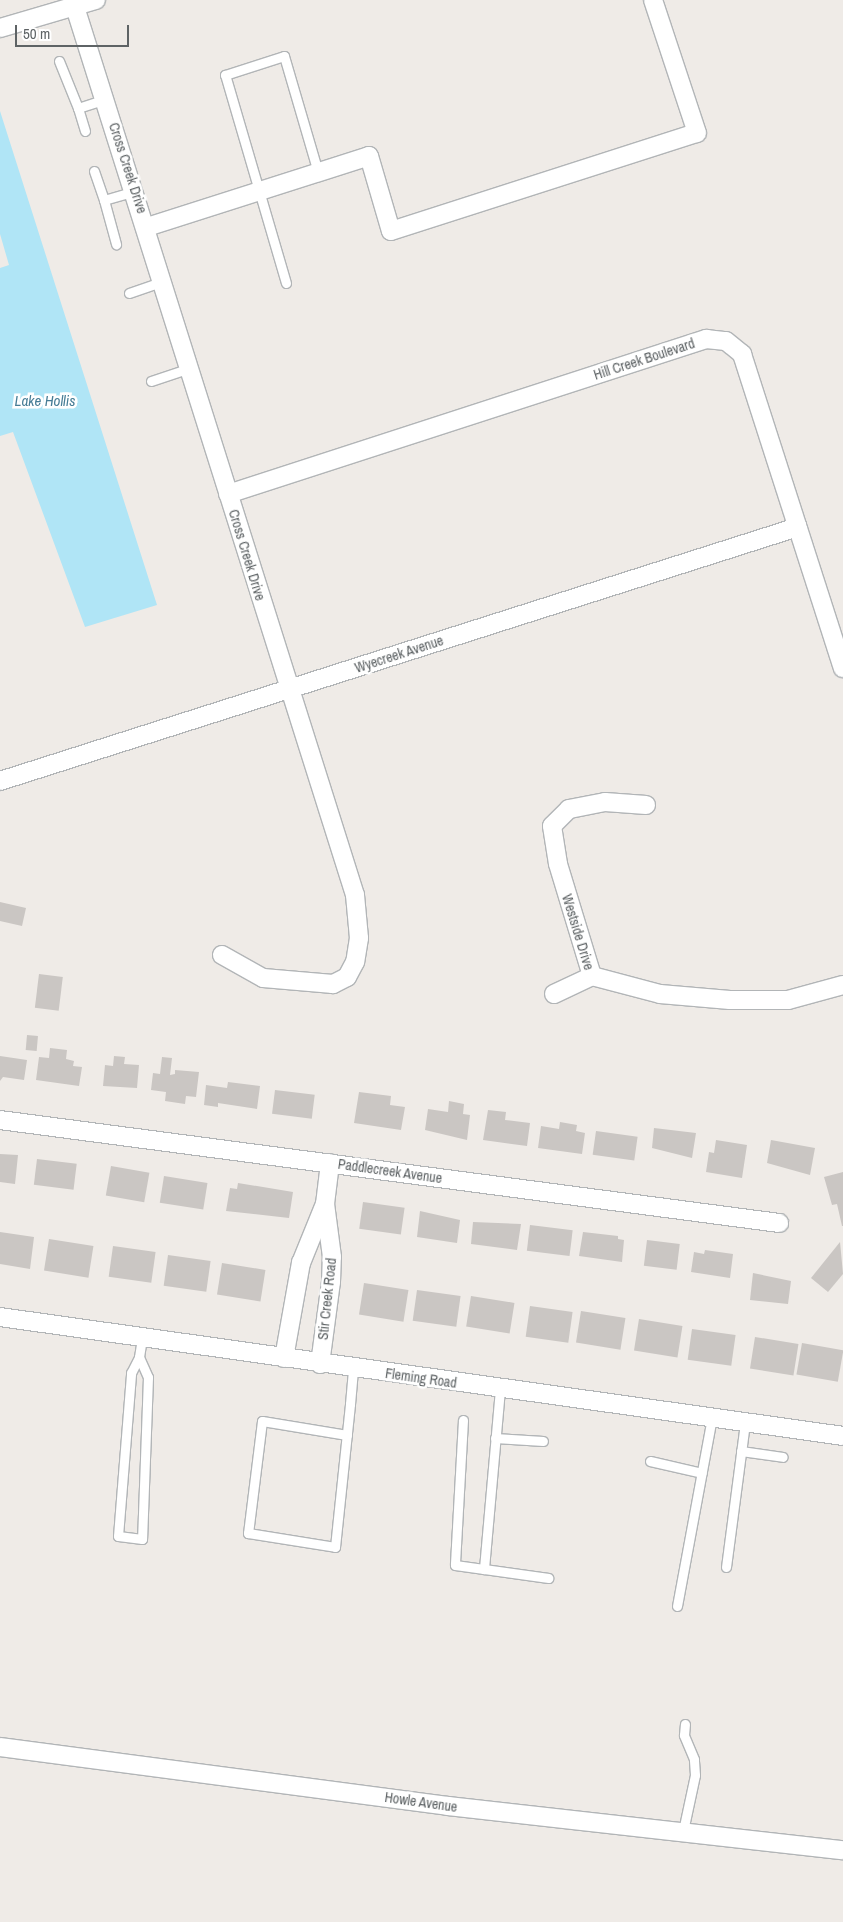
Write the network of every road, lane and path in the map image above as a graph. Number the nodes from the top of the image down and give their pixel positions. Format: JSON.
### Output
{"nodes":[{"id":1,"x":96,"y":0,"type":"edge"},
{"id":2,"x":653,"y":0,"type":"edge"},
{"id":3,"x":55,"y":6,"type":"edge"},
{"id":4,"x":75,"y":6,"type":"junction"},
{"id":5,"x":0,"y":28,"type":"edge"},
{"id":6,"x":59,"y":61,"type":"dead end"},
{"id":7,"x":105,"y":99,"type":"junction"},
{"id":8,"x":78,"y":108,"type":"junction"},
{"id":9,"x":85,"y":131,"type":"dead end"},
{"id":10,"x":94,"y":171,"type":"dead end"},
{"id":11,"x":318,"y":172,"type":"junction"},
{"id":12,"x":135,"y":191,"type":"junction"},
{"id":13,"x":258,"y":192,"type":"junction"},
{"id":14,"x":104,"y":200,"type":"junction"},
{"id":15,"x":147,"y":227,"type":"junction"},
{"id":16,"x":116,"y":244,"type":"dead end"},
{"id":17,"x":163,"y":281,"type":"junction"},
{"id":18,"x":286,"y":282,"type":"dead end"},
{"id":19,"x":129,"y":293,"type":"dead end"},
{"id":20,"x":190,"y":368,"type":"junction"},
{"id":21,"x":151,"y":380,"type":"dead end"},
{"id":22,"x":228,"y":494,"type":"junction"},
{"id":23,"x":798,"y":527,"type":"junction"},
{"id":24,"x":843,"y":668,"type":"edge"},
{"id":25,"x":289,"y":689,"type":"junction"},
{"id":26,"x":0,"y":781,"type":"edge"},
{"id":27,"x":646,"y":805,"type":"dead end"},
{"id":28,"x":222,"y":955,"type":"dead end"},
{"id":29,"x":592,"y":976,"type":"junction"},
{"id":30,"x":843,"y":985,"type":"edge"},
{"id":31,"x":554,"y":994,"type":"dead end"},
{"id":32,"x":0,"y":1120,"type":"edge"},
{"id":33,"x":330,"y":1163,"type":"junction"},
{"id":34,"x":325,"y":1204,"type":"junction"},
{"id":35,"x":779,"y":1224,"type":"dead end"},
{"id":36,"x":0,"y":1317,"type":"edge"},
{"id":37,"x":142,"y":1338,"type":"junction"},
{"id":38,"x":139,"y":1357,"type":"junction"},
{"id":39,"x":284,"y":1358,"type":"junction"},
{"id":40,"x":320,"y":1364,"type":"junction"},
{"id":41,"x":353,"y":1368,"type":"junction"},
{"id":42,"x":500,"y":1389,"type":"junction"},
{"id":43,"x":712,"y":1418,"type":"junction"},
{"id":44,"x":464,"y":1420,"type":"dead end"},
{"id":45,"x":745,"y":1422,"type":"junction"},
{"id":46,"x":347,"y":1435,"type":"junction"},
{"id":47,"x":843,"y":1436,"type":"edge"},
{"id":48,"x":495,"y":1438,"type":"junction"},
{"id":49,"x":543,"y":1442,"type":"dead end"},
{"id":50,"x":741,"y":1451,"type":"junction"},
{"id":51,"x":783,"y":1457,"type":"dead end"},
{"id":52,"x":650,"y":1461,"type":"dead end"},
{"id":53,"x":702,"y":1473,"type":"junction"},
{"id":54,"x":726,"y":1567,"type":"dead end"},
{"id":55,"x":484,"y":1569,"type":"junction"},
{"id":56,"x":548,"y":1578,"type":"dead end"},
{"id":57,"x":676,"y":1606,"type":"dead end"},
{"id":58,"x":685,"y":1724,"type":"dead end"},
{"id":59,"x":0,"y":1747,"type":"edge"},
{"id":60,"x":683,"y":1831,"type":"junction"},
{"id":61,"x":843,"y":1850,"type":"edge"}],
"edges":[{"from":1,"to":4,"type":"street"},
{"from":2,"to":11,"type":"street"},
{"from":3,"to":4,"type":"street"},
{"from":3,"to":5,"type":"street"},
{"from":4,"to":7,"type":"street","name":"Cross Creek Drive"},
{"from":6,"to":8,"type":"lane"},
{"from":7,"to":8,"type":"lane"},
{"from":7,"to":12,"type":"street","name":"Cross Creek Drive"},
{"from":8,"to":9,"type":"lane"},
{"from":10,"to":14,"type":"lane"},
{"from":11,"to":13,"type":"street"},
{"from":11,"to":13,"type":"lane"},
{"from":12,"to":14,"type":"lane"},
{"from":12,"to":15,"type":"street","name":"Cross Creek Drive"},
{"from":13,"to":15,"type":"street"},
{"from":13,"to":18,"type":"lane"},
{"from":14,"to":16,"type":"lane"},
{"from":15,"to":17,"type":"street","name":"Cross Creek Drive"},
{"from":17,"to":19,"type":"lane"},
{"from":17,"to":20,"type":"street","name":"Cross Creek Drive"},
{"from":20,"to":21,"type":"lane"},
{"from":20,"to":22,"type":"street","name":"Cross Creek Drive"},
{"from":22,"to":23,"type":"street","name":"Hill Creek Boulevard"},
{"from":22,"to":25,"type":"street","name":"Cross Creek Drive"},
{"from":23,"to":24,"type":"street","name":"Hill Creek Boulevard"},
{"from":23,"to":25,"type":"street","name":"Wyecreek Avenue"},
{"from":25,"to":26,"type":"street","name":"Wyecreek Avenue"},
{"from":25,"to":28,"type":"street","name":"Cross Creek Drive"},
{"from":27,"to":29,"type":"street","name":"Westside Drive"},
{"from":29,"to":30,"type":"street","name":"Westside Drive"},
{"from":29,"to":31,"type":"street"},
{"from":32,"to":33,"type":"street","name":"Paddlecreek Avenue"},
{"from":33,"to":34,"type":"street","name":"Stir Creek Road"},
{"from":33,"to":35,"type":"street","name":"Paddlecreek Avenue"},
{"from":34,"to":39,"type":"street","name":"Stir Creek Road"},
{"from":34,"to":40,"type":"street","name":"Stir Creek Road"},
{"from":36,"to":37,"type":"street","name":"Fleming Road"},
{"from":37,"to":38,"type":"lane"},
{"from":37,"to":39,"type":"street","name":"Fleming Road"},
{"from":38,"to":38,"type":"lane"},
{"from":39,"to":40,"type":"street","name":"Fleming Road"},
{"from":40,"to":41,"type":"street","name":"Fleming Road"},
{"from":41,"to":42,"type":"street","name":"Fleming Road"},
{"from":41,"to":46,"type":"lane"},
{"from":42,"to":43,"type":"street","name":"Fleming Road"},
{"from":42,"to":48,"type":"lane"},
{"from":43,"to":45,"type":"street","name":"Fleming Road"},
{"from":43,"to":53,"type":"lane"},
{"from":44,"to":55,"type":"lane"},
{"from":45,"to":47,"type":"street","name":"Fleming Road"},
{"from":45,"to":50,"type":"lane"},
{"from":46,"to":46,"type":"lane"},
{"from":48,"to":49,"type":"lane"},
{"from":48,"to":55,"type":"lane"},
{"from":50,"to":51,"type":"lane"},
{"from":50,"to":54,"type":"lane"},
{"from":52,"to":53,"type":"lane"},
{"from":53,"to":57,"type":"lane"},
{"from":55,"to":56,"type":"lane"},
{"from":58,"to":60,"type":"lane"},
{"from":59,"to":60,"type":"street","name":"Howle Avenue"},
{"from":60,"to":61,"type":"street","name":"Howle Avenue"}]}
